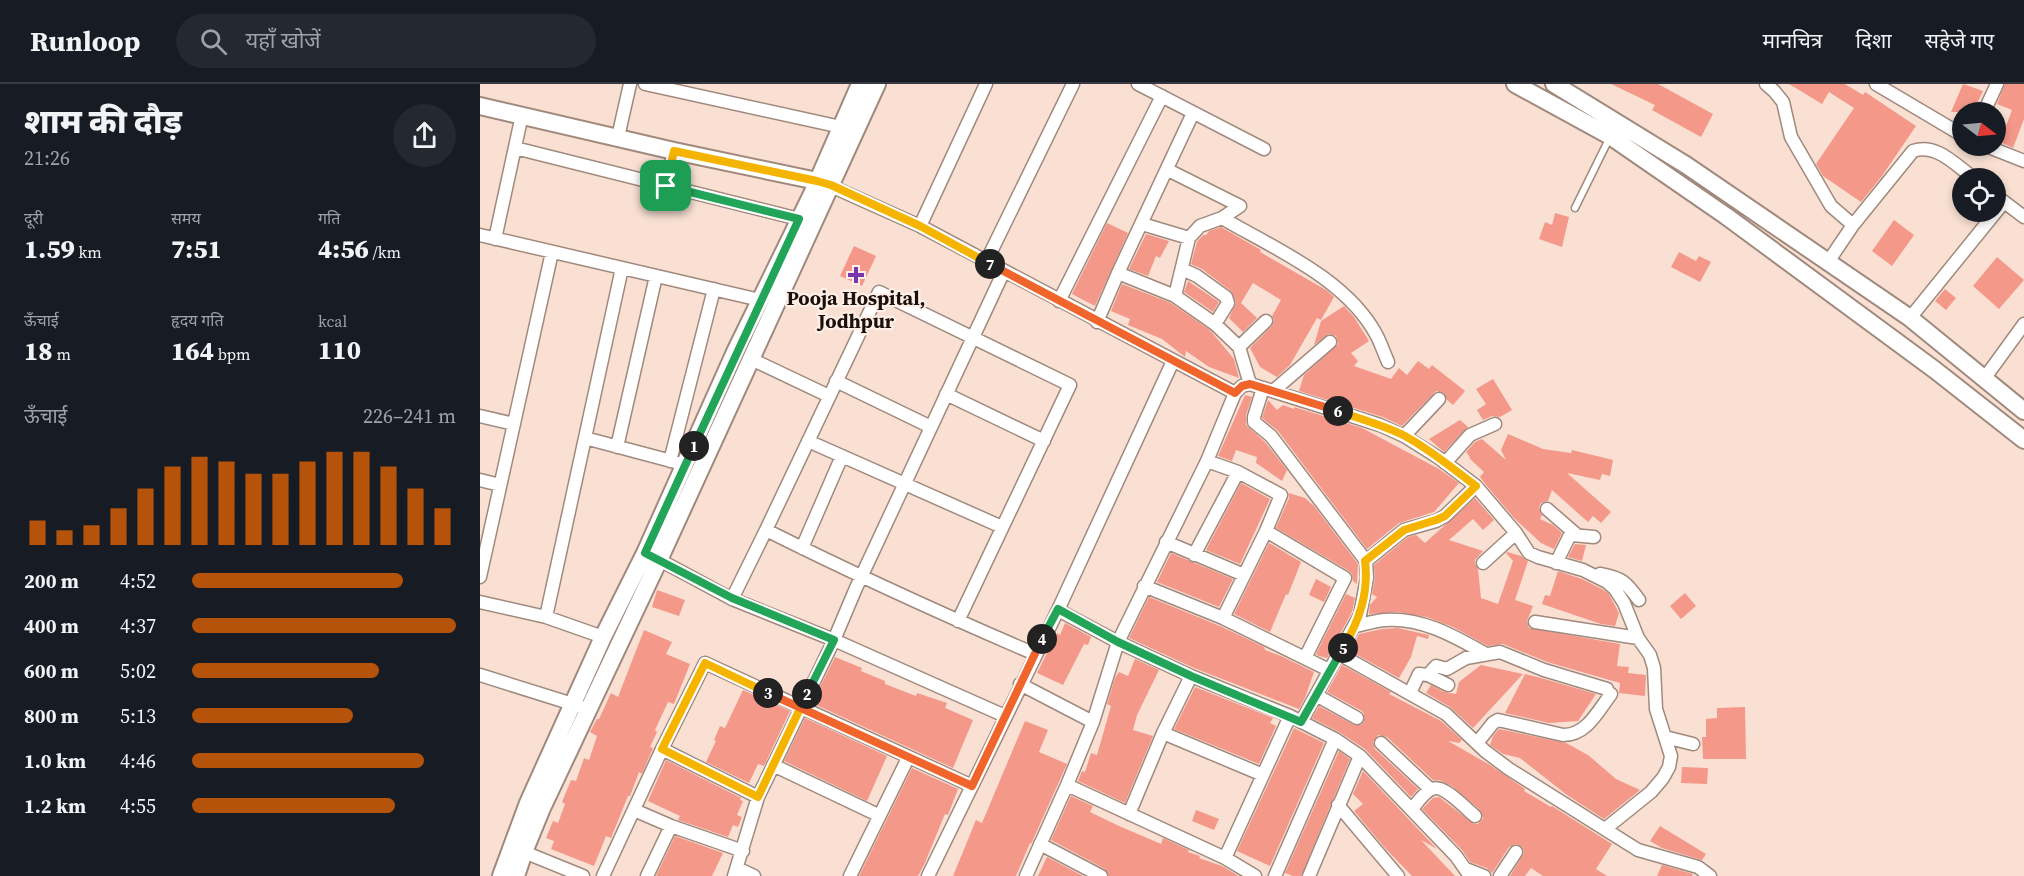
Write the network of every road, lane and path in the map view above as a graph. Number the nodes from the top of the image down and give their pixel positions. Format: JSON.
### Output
{"nodes":[{"id":1,"x":630,"y":84,"type":"edge"},
{"id":2,"x":645,"y":84,"type":"edge"},
{"id":3,"x":860,"y":84,"type":"edge"},
{"id":4,"x":877,"y":84,"type":"edge"},
{"id":5,"x":986,"y":84,"type":"edge"},
{"id":6,"x":1073,"y":84,"type":"edge"},
{"id":7,"x":1138,"y":84,"type":"edge"},
{"id":8,"x":1515,"y":84,"type":"edge"},
{"id":9,"x":1554,"y":84,"type":"edge"},
{"id":10,"x":1766,"y":84,"type":"edge"},
{"id":11,"x":1876,"y":84,"type":"edge"},
{"id":12,"x":1997,"y":84,"type":"edge"},
{"id":13,"x":1162,"y":96,"type":"junction"},
{"id":14,"x":1989,"y":102,"type":"edge"},
{"id":15,"x":480,"y":106,"type":"edge"},
{"id":16,"x":1193,"y":114,"type":"junction"},
{"id":17,"x":522,"y":115,"type":"junction"},
{"id":18,"x":841,"y":127,"type":"junction"},
{"id":19,"x":1952,"y":129,"type":"edge"},
{"id":20,"x":1610,"y":136,"type":"junction"},
{"id":21,"x":618,"y":137,"type":"junction"},
{"id":22,"x":515,"y":148,"type":"junction"},
{"id":23,"x":1264,"y":149,"type":"dead end"},
{"id":24,"x":674,"y":151,"type":"junction"},
{"id":25,"x":2006,"y":154,"type":"edge"},
{"id":26,"x":2024,"y":161,"type":"edge"},
{"id":27,"x":1961,"y":168,"type":"edge"},
{"id":28,"x":1168,"y":170,"type":"junction"},
{"id":29,"x":824,"y":183,"type":"junction"},
{"id":30,"x":666,"y":186,"type":"junction"},
{"id":31,"x":2006,"y":203,"type":"edge"},
{"id":32,"x":1575,"y":208,"type":"dead end"},
{"id":33,"x":1222,"y":218,"type":"junction"},
{"id":34,"x":2024,"y":218,"type":"edge"},
{"id":35,"x":799,"y":219,"type":"junction"},
{"id":36,"x":1982,"y":222,"type":"edge"},
{"id":37,"x":1142,"y":224,"type":"junction"},
{"id":38,"x":1853,"y":225,"type":"junction"},
{"id":39,"x":920,"y":226,"type":"junction"},
{"id":40,"x":480,"y":235,"type":"edge"},
{"id":41,"x":495,"y":238,"type":"junction"},
{"id":42,"x":1189,"y":238,"type":"junction"},
{"id":43,"x":552,"y":252,"type":"junction"},
{"id":44,"x":986,"y":262,"type":"junction"},
{"id":45,"x":1828,"y":262,"type":"junction"},
{"id":46,"x":622,"y":268,"type":"junction"},
{"id":47,"x":1182,"y":269,"type":"junction"},
{"id":48,"x":1004,"y":271,"type":"junction"},
{"id":49,"x":1118,"y":273,"type":"junction"},
{"id":50,"x":656,"y":276,"type":"junction"},
{"id":51,"x":714,"y":289,"type":"junction"},
{"id":52,"x":1175,"y":296,"type":"junction"},
{"id":53,"x":760,"y":300,"type":"junction"},
{"id":54,"x":1059,"y":301,"type":"junction"},
{"id":55,"x":1910,"y":318,"type":"junction"},
{"id":56,"x":1266,"y":321,"type":"dead end"},
{"id":57,"x":1098,"y":322,"type":"junction"},
{"id":58,"x":1215,"y":324,"type":"junction"},
{"id":59,"x":2024,"y":324,"type":"edge"},
{"id":60,"x":972,"y":339,"type":"junction"},
{"id":61,"x":1330,"y":342,"type":"dead end"},
{"id":62,"x":1239,"y":347,"type":"junction"},
{"id":63,"x":751,"y":359,"type":"junction"},
{"id":64,"x":1173,"y":361,"type":"junction"},
{"id":65,"x":1388,"y":362,"type":"dead end"},
{"id":66,"x":1984,"y":379,"type":"junction"},
{"id":67,"x":836,"y":381,"type":"junction"},
{"id":68,"x":1250,"y":384,"type":"junction"},
{"id":69,"x":1268,"y":389,"type":"junction"},
{"id":70,"x":1235,"y":393,"type":"junction"},
{"id":71,"x":946,"y":394,"type":"junction"},
{"id":72,"x":830,"y":396,"type":"junction"},
{"id":73,"x":1439,"y":399,"type":"dead end"},
{"id":74,"x":2024,"y":411,"type":"edge"},
{"id":75,"x":480,"y":416,"type":"edge"},
{"id":76,"x":514,"y":424,"type":"junction"},
{"id":77,"x":1495,"y":424,"type":"dead end"},
{"id":78,"x":931,"y":427,"type":"junction"},
{"id":79,"x":1404,"y":436,"type":"junction"},
{"id":80,"x":585,"y":438,"type":"junction"},
{"id":81,"x":2024,"y":440,"type":"edge"},
{"id":82,"x":808,"y":441,"type":"junction"},
{"id":83,"x":1044,"y":441,"type":"junction"},
{"id":84,"x":616,"y":447,"type":"junction"},
{"id":85,"x":842,"y":456,"type":"junction"},
{"id":86,"x":1207,"y":461,"type":"junction"},
{"id":87,"x":677,"y":463,"type":"junction"},
{"id":88,"x":1445,"y":463,"type":"junction"},
{"id":89,"x":1238,"y":472,"type":"junction"},
{"id":90,"x":480,"y":480,"type":"edge"},
{"id":91,"x":905,"y":483,"type":"junction"},
{"id":92,"x":500,"y":485,"type":"junction"},
{"id":93,"x":1476,"y":486,"type":"junction"},
{"id":94,"x":1546,"y":509,"type":"dead end"},
{"id":95,"x":1002,"y":527,"type":"junction"},
{"id":96,"x":766,"y":530,"type":"junction"},
{"id":97,"x":1266,"y":531,"type":"junction"},
{"id":98,"x":1516,"y":532,"type":"junction"},
{"id":99,"x":1577,"y":535,"type":"junction"},
{"id":100,"x":1594,"y":537,"type":"dead end"},
{"id":101,"x":1166,"y":542,"type":"junction"},
{"id":102,"x":802,"y":548,"type":"junction"},
{"id":103,"x":1194,"y":555,"type":"junction"},
{"id":104,"x":652,"y":556,"type":"junction"},
{"id":105,"x":1365,"y":561,"type":"junction"},
{"id":106,"x":1483,"y":562,"type":"dead end"},
{"id":107,"x":1556,"y":563,"type":"junction"},
{"id":108,"x":1583,"y":570,"type":"junction"},
{"id":109,"x":1244,"y":575,"type":"junction"},
{"id":110,"x":480,"y":578,"type":"edge"},
{"id":111,"x":861,"y":578,"type":"junction"},
{"id":112,"x":1144,"y":586,"type":"junction"},
{"id":113,"x":732,"y":598,"type":"junction"},
{"id":114,"x":1639,"y":600,"type":"dead end"},
{"id":115,"x":480,"y":602,"type":"edge"},
{"id":116,"x":1058,"y":609,"type":"junction"},
{"id":117,"x":546,"y":617,"type":"junction"},
{"id":118,"x":1223,"y":618,"type":"junction"},
{"id":119,"x":958,"y":621,"type":"junction"},
{"id":120,"x":1535,"y":622,"type":"dead end"},
{"id":121,"x":1356,"y":626,"type":"junction"},
{"id":122,"x":603,"y":637,"type":"junction"},
{"id":123,"x":1638,"y":638,"type":"junction"},
{"id":124,"x":834,"y":640,"type":"junction"},
{"id":125,"x":1118,"y":642,"type":"junction"},
{"id":126,"x":1035,"y":654,"type":"junction"},
{"id":127,"x":1339,"y":654,"type":"junction"},
{"id":128,"x":1485,"y":654,"type":"junction"},
{"id":129,"x":1305,"y":658,"type":"junction"},
{"id":130,"x":1329,"y":670,"type":"junction"},
{"id":131,"x":1428,"y":675,"type":"junction"},
{"id":132,"x":1191,"y":676,"type":"junction"},
{"id":133,"x":481,"y":678,"type":"edge"},
{"id":134,"x":1020,"y":684,"type":"junction"},
{"id":135,"x":1448,"y":685,"type":"dead end"},
{"id":136,"x":1410,"y":693,"type":"junction"},
{"id":137,"x":1316,"y":695,"type":"junction"},
{"id":138,"x":581,"y":707,"type":"junction"},
{"id":139,"x":800,"y":708,"type":"junction"},
{"id":140,"x":1005,"y":716,"type":"junction"},
{"id":141,"x":1357,"y":718,"type":"dead end"},
{"id":142,"x":1295,"y":719,"type":"junction"},
{"id":143,"x":1093,"y":722,"type":"junction"},
{"id":144,"x":1163,"y":733,"type":"junction"},
{"id":145,"x":1665,"y":736,"type":"junction"},
{"id":146,"x":1335,"y":739,"type":"junction"},
{"id":147,"x":1381,"y":743,"type":"dead end"},
{"id":148,"x":1477,"y":743,"type":"junction"},
{"id":149,"x":1693,"y":744,"type":"dead end"},
{"id":150,"x":662,"y":749,"type":"junction"},
{"id":151,"x":1360,"y":756,"type":"junction"},
{"id":152,"x":908,"y":758,"type":"junction"},
{"id":153,"x":773,"y":765,"type":"junction"},
{"id":154,"x":1263,"y":775,"type":"junction"},
{"id":155,"x":1067,"y":785,"type":"junction"},
{"id":156,"x":972,"y":786,"type":"junction"},
{"id":157,"x":1430,"y":789,"type":"junction"},
{"id":158,"x":758,"y":797,"type":"junction"},
{"id":159,"x":1338,"y":805,"type":"junction"},
{"id":160,"x":1412,"y":809,"type":"junction"},
{"id":161,"x":634,"y":810,"type":"junction"},
{"id":162,"x":1129,"y":814,"type":"junction"},
{"id":163,"x":878,"y":815,"type":"junction"},
{"id":164,"x":1475,"y":816,"type":"dead end"},
{"id":165,"x":671,"y":826,"type":"junction"},
{"id":166,"x":1605,"y":829,"type":"junction"},
{"id":167,"x":1040,"y":844,"type":"junction"},
{"id":168,"x":743,"y":851,"type":"junction"},
{"id":169,"x":524,"y":852,"type":"junction"},
{"id":170,"x":1516,"y":852,"type":"dead end"},
{"id":171,"x":1226,"y":858,"type":"junction"},
{"id":172,"x":736,"y":872,"type":"edge"},
{"id":173,"x":1468,"y":873,"type":"edge"},
{"id":174,"x":501,"y":876,"type":"edge"},
{"id":175,"x":516,"y":876,"type":"edge"},
{"id":176,"x":583,"y":876,"type":"edge"},
{"id":177,"x":603,"y":876,"type":"edge"},
{"id":178,"x":646,"y":876,"type":"edge"},
{"id":179,"x":754,"y":876,"type":"edge"},
{"id":180,"x":850,"y":876,"type":"edge"},
{"id":181,"x":928,"y":876,"type":"edge"},
{"id":182,"x":1026,"y":876,"type":"edge"},
{"id":183,"x":1101,"y":876,"type":"edge"},
{"id":184,"x":1255,"y":876,"type":"edge"},
{"id":185,"x":1275,"y":876,"type":"edge"},
{"id":186,"x":1309,"y":876,"type":"edge"},
{"id":187,"x":1398,"y":876,"type":"edge"},
{"id":188,"x":1484,"y":876,"type":"edge"},
{"id":189,"x":1500,"y":876,"type":"edge"},
{"id":190,"x":1710,"y":876,"type":"edge"}],
"edges":[{"from":1,"to":21,"type":"street"},
{"from":2,"to":18,"type":"street"},
{"from":3,"to":18,"type":"street"},
{"from":4,"to":29,"type":"street"},
{"from":5,"to":39,"type":"street"},
{"from":6,"to":44,"type":"street"},
{"from":7,"to":13,"type":"street"},
{"from":8,"to":20,"type":"street"},
{"from":9,"to":45,"type":"street"},
{"from":10,"to":38,"type":"street"},
{"from":11,"to":19,"type":"street"},
{"from":12,"to":14,"type":"street"},
{"from":13,"to":16,"type":"street"},
{"from":13,"to":54,"type":"street"},
{"from":15,"to":17,"type":"street"},
{"from":16,"to":23,"type":"street"},
{"from":16,"to":28,"type":"street"},
{"from":17,"to":21,"type":"street"},
{"from":17,"to":22,"type":"street"},
{"from":18,"to":29,"type":"street"},
{"from":20,"to":32,"type":"lane"},
{"from":20,"to":81,"type":"street"},
{"from":21,"to":24,"type":"street"},
{"from":22,"to":30,"type":"street"},
{"from":22,"to":41,"type":"street"},
{"from":24,"to":29,"type":"street"},
{"from":24,"to":30,"type":"street"},
{"from":25,"to":26,"type":"street"},
{"from":27,"to":38,"type":"street"},
{"from":28,"to":33,"type":"street"},
{"from":28,"to":37,"type":"street"},
{"from":29,"to":35,"type":"street"},
{"from":29,"to":39,"type":"street"},
{"from":29,"to":63,"type":"street"},
{"from":30,"to":35,"type":"street"},
{"from":31,"to":34,"type":"street"},
{"from":33,"to":42,"type":"street"},
{"from":33,"to":65,"type":"street"},
{"from":35,"to":53,"type":"street"},
{"from":36,"to":55,"type":"street"},
{"from":37,"to":42,"type":"street"},
{"from":37,"to":49,"type":"street"},
{"from":38,"to":45,"type":"street"},
{"from":39,"to":44,"type":"street"},
{"from":40,"to":41,"type":"street"},
{"from":41,"to":43,"type":"street"},
{"from":42,"to":47,"type":"street"},
{"from":43,"to":46,"type":"street"},
{"from":43,"to":76,"type":"street"},
{"from":44,"to":48,"type":"street"},
{"from":45,"to":55,"type":"street"},
{"from":46,"to":50,"type":"street"},
{"from":46,"to":80,"type":"street"},
{"from":47,"to":52,"type":"street"},
{"from":47,"to":58,"type":"street"},
{"from":48,"to":54,"type":"street"},
{"from":48,"to":60,"type":"street"},
{"from":49,"to":52,"type":"street"},
{"from":49,"to":57,"type":"street"},
{"from":50,"to":51,"type":"street"},
{"from":50,"to":84,"type":"street"},
{"from":51,"to":53,"type":"street"},
{"from":51,"to":87,"type":"street"},
{"from":52,"to":58,"type":"street"},
{"from":53,"to":87,"type":"street"},
{"from":54,"to":57,"type":"street"},
{"from":55,"to":66,"type":"street"},
{"from":56,"to":62,"type":"street"},
{"from":57,"to":64,"type":"street"},
{"from":58,"to":62,"type":"street"},
{"from":59,"to":66,"type":"street"},
{"from":60,"to":67,"type":"street"},
{"from":60,"to":71,"type":"street"},
{"from":60,"to":83,"type":"street"},
{"from":61,"to":69,"type":"street"},
{"from":62,"to":68,"type":"street"},
{"from":63,"to":72,"type":"street"},
{"from":63,"to":104,"type":"street"},
{"from":64,"to":70,"type":"street"},
{"from":64,"to":116,"type":"street"},
{"from":66,"to":74,"type":"street"},
{"from":67,"to":72,"type":"street"},
{"from":67,"to":78,"type":"street"},
{"from":68,"to":69,"type":"street"},
{"from":68,"to":70,"type":"street"},
{"from":69,"to":79,"type":"street"},
{"from":69,"to":105,"type":"street"},
{"from":70,"to":86,"type":"street"},
{"from":71,"to":78,"type":"street"},
{"from":71,"to":83,"type":"street"},
{"from":72,"to":82,"type":"street"},
{"from":73,"to":79,"type":"street"},
{"from":75,"to":76,"type":"street"},
{"from":76,"to":92,"type":"street"},
{"from":77,"to":88,"type":"street"},
{"from":78,"to":91,"type":"street"},
{"from":79,"to":88,"type":"street"},
{"from":80,"to":84,"type":"street"},
{"from":80,"to":117,"type":"street"},
{"from":82,"to":85,"type":"street"},
{"from":82,"to":96,"type":"street"},
{"from":83,"to":95,"type":"street"},
{"from":84,"to":87,"type":"street"},
{"from":85,"to":91,"type":"street"},
{"from":85,"to":102,"type":"street"},
{"from":86,"to":89,"type":"street"},
{"from":86,"to":101,"type":"street"},
{"from":87,"to":104,"type":"street"},
{"from":88,"to":93,"type":"street"},
{"from":89,"to":97,"type":"street"},
{"from":89,"to":103,"type":"street"},
{"from":90,"to":92,"type":"street"},
{"from":91,"to":95,"type":"street"},
{"from":91,"to":111,"type":"street"},
{"from":92,"to":110,"type":"street"},
{"from":93,"to":98,"type":"street"},
{"from":93,"to":105,"type":"street"},
{"from":94,"to":99,"type":"street"},
{"from":95,"to":119,"type":"street"},
{"from":96,"to":102,"type":"street"},
{"from":96,"to":113,"type":"street"},
{"from":97,"to":109,"type":"street"},
{"from":97,"to":129,"type":"street"},
{"from":98,"to":106,"type":"street"},
{"from":98,"to":107,"type":"street"},
{"from":99,"to":100,"type":"street"},
{"from":99,"to":107,"type":"street"},
{"from":101,"to":103,"type":"street"},
{"from":101,"to":112,"type":"street"},
{"from":102,"to":111,"type":"street"},
{"from":103,"to":109,"type":"street"},
{"from":104,"to":113,"type":"street"},
{"from":104,"to":122,"type":"street"},
{"from":104,"to":138,"type":"street"},
{"from":105,"to":121,"type":"street"},
{"from":107,"to":108,"type":"street"},
{"from":108,"to":114,"type":"street"},
{"from":108,"to":123,"type":"street"},
{"from":109,"to":118,"type":"street"},
{"from":111,"to":119,"type":"street"},
{"from":111,"to":124,"type":"street"},
{"from":112,"to":118,"type":"street"},
{"from":112,"to":125,"type":"street"},
{"from":113,"to":124,"type":"street"},
{"from":115,"to":117,"type":"street"},
{"from":116,"to":125,"type":"street"},
{"from":116,"to":126,"type":"street"},
{"from":117,"to":122,"type":"street"},
{"from":118,"to":129,"type":"street"},
{"from":119,"to":126,"type":"street"},
{"from":120,"to":123,"type":"street"},
{"from":121,"to":127,"type":"street"},
{"from":121,"to":128,"type":"street"},
{"from":122,"to":138,"type":"street"},
{"from":123,"to":145,"type":"street"},
{"from":124,"to":139,"type":"street"},
{"from":124,"to":140,"type":"street"},
{"from":125,"to":132,"type":"street"},
{"from":125,"to":143,"type":"street"},
{"from":126,"to":134,"type":"street"},
{"from":127,"to":130,"type":"street"},
{"from":127,"to":136,"type":"street"},
{"from":128,"to":131,"type":"street"},
{"from":128,"to":148,"type":"street"},
{"from":129,"to":130,"type":"street"},
{"from":130,"to":137,"type":"street"},
{"from":131,"to":135,"type":"street"},
{"from":131,"to":136,"type":"street"},
{"from":132,"to":142,"type":"street"},
{"from":132,"to":144,"type":"street"},
{"from":133,"to":138,"type":"street"},
{"from":134,"to":140,"type":"street"},
{"from":134,"to":143,"type":"street"},
{"from":136,"to":148,"type":"street"},
{"from":137,"to":141,"type":"street"},
{"from":137,"to":142,"type":"street"},
{"from":138,"to":169,"type":"street"},
{"from":138,"to":174,"type":"street"},
{"from":139,"to":150,"type":"street"},
{"from":139,"to":152,"type":"street"},
{"from":139,"to":153,"type":"street"},
{"from":140,"to":156,"type":"street"},
{"from":142,"to":146,"type":"street"},
{"from":142,"to":154,"type":"street"},
{"from":143,"to":155,"type":"street"},
{"from":144,"to":154,"type":"street"},
{"from":144,"to":162,"type":"street"},
{"from":145,"to":149,"type":"street"},
{"from":145,"to":166,"type":"street"},
{"from":146,"to":151,"type":"street"},
{"from":146,"to":185,"type":"street"},
{"from":147,"to":157,"type":"street"},
{"from":148,"to":166,"type":"street"},
{"from":150,"to":158,"type":"street"},
{"from":150,"to":161,"type":"street"},
{"from":151,"to":159,"type":"street"},
{"from":151,"to":160,"type":"street"},
{"from":152,"to":156,"type":"street"},
{"from":152,"to":163,"type":"street"},
{"from":153,"to":158,"type":"street"},
{"from":153,"to":163,"type":"street"},
{"from":154,"to":171,"type":"street"},
{"from":155,"to":162,"type":"street"},
{"from":155,"to":167,"type":"street"},
{"from":156,"to":181,"type":"street"},
{"from":157,"to":160,"type":"street"},
{"from":157,"to":164,"type":"street"},
{"from":158,"to":168,"type":"street"},
{"from":159,"to":186,"type":"street"},
{"from":159,"to":187,"type":"street"},
{"from":160,"to":173,"type":"street"},
{"from":161,"to":165,"type":"street"},
{"from":161,"to":177,"type":"street"},
{"from":162,"to":171,"type":"street"},
{"from":163,"to":180,"type":"street"},
{"from":165,"to":168,"type":"street"},
{"from":165,"to":178,"type":"street"},
{"from":166,"to":190,"type":"street"},
{"from":167,"to":182,"type":"street"},
{"from":167,"to":183,"type":"street"},
{"from":168,"to":172,"type":"street"},
{"from":169,"to":175,"type":"street"},
{"from":169,"to":176,"type":"street"},
{"from":170,"to":189,"type":"street"},
{"from":171,"to":184,"type":"street"},
{"from":172,"to":179,"type":"street"},
{"from":173,"to":188,"type":"street"}]}
